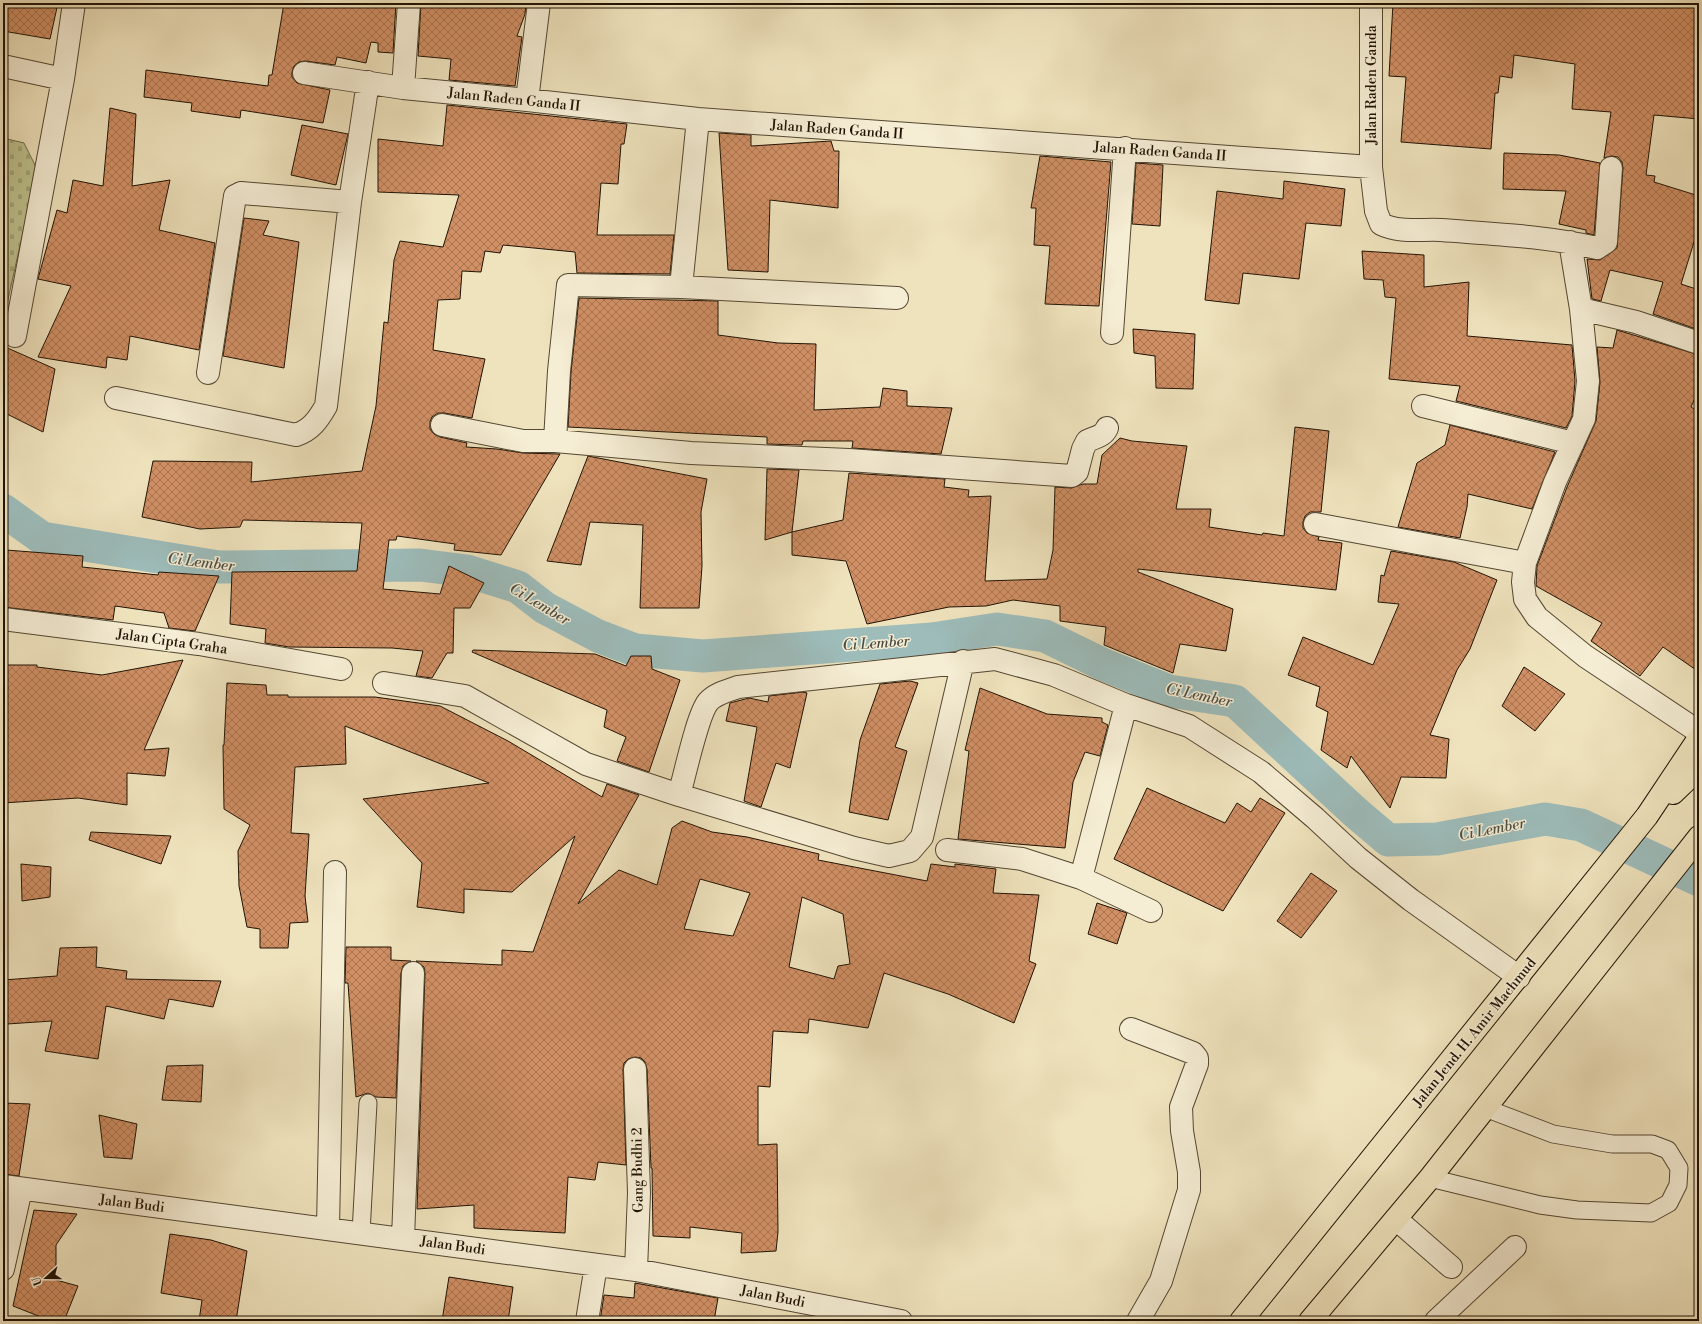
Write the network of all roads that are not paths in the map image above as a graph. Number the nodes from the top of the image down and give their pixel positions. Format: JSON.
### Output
{"nodes":[{"id":1,"x":74,"y":3,"type":"edge"},
{"id":2,"x":409,"y":3,"type":"edge"},
{"id":3,"x":539,"y":3,"type":"edge"},
{"id":4,"x":1371,"y":3,"type":"edge"},
{"id":5,"x":3,"y":66,"type":"edge"},
{"id":6,"x":304,"y":73,"type":"dead end"},
{"id":7,"x":64,"y":79,"type":"junction"},
{"id":8,"x":368,"y":82,"type":"junction"},
{"id":9,"x":403,"y":88,"type":"junction"},
{"id":10,"x":527,"y":100,"type":"junction"},
{"id":11,"x":698,"y":119,"type":"junction"},
{"id":12,"x":1124,"y":148,"type":"junction"},
{"id":13,"x":1371,"y":167,"type":"junction"},
{"id":14,"x":1611,"y":168,"type":"dead end"},
{"id":15,"x":350,"y":202,"type":"junction"},
{"id":16,"x":1570,"y":242,"type":"junction"},
{"id":17,"x":681,"y":287,"type":"junction"},
{"id":18,"x":896,"y":298,"type":"dead end"},
{"id":19,"x":1581,"y":309,"type":"junction"},
{"id":20,"x":1112,"y":333,"type":"dead end"},
{"id":21,"x":15,"y":336,"type":"dead end"},
{"id":22,"x":1699,"y":343,"type":"edge"},
{"id":23,"x":208,"y":372,"type":"dead end"},
{"id":24,"x":116,"y":398,"type":"dead end"},
{"id":25,"x":1423,"y":406,"type":"dead end"},
{"id":26,"x":442,"y":425,"type":"dead end"},
{"id":27,"x":1107,"y":428,"type":"dead end"},
{"id":28,"x":554,"y":441,"type":"junction"},
{"id":29,"x":1573,"y":443,"type":"junction"},
{"id":30,"x":1315,"y":524,"type":"dead end"},
{"id":31,"x":1525,"y":563,"type":"junction"},
{"id":32,"x":3,"y":619,"type":"edge"},
{"id":33,"x":963,"y":661,"type":"junction"},
{"id":34,"x":341,"y":669,"type":"dead end"},
{"id":35,"x":384,"y":683,"type":"dead end"},
{"id":36,"x":1126,"y":705,"type":"junction"},
{"id":37,"x":1699,"y":732,"type":"edge"},
{"id":38,"x":1699,"y":738,"type":"edge"},
{"id":39,"x":1699,"y":768,"type":"edge"},
{"id":40,"x":679,"y":795,"type":"junction"},
{"id":41,"x":1642,"y":822,"type":"junction"},
{"id":42,"x":1699,"y":825,"type":"edge"},
{"id":43,"x":1699,"y":837,"type":"edge"},
{"id":44,"x":947,"y":850,"type":"dead end"},
{"id":45,"x":1682,"y":858,"type":"junction"},
{"id":46,"x":335,"y":872,"type":"dead end"},
{"id":47,"x":1081,"y":878,"type":"junction"},
{"id":48,"x":1151,"y":911,"type":"dead end"},
{"id":49,"x":413,"y":973,"type":"dead end"},
{"id":50,"x":1519,"y":977,"type":"junction"},
{"id":51,"x":1131,"y":1030,"type":"dead end"},
{"id":52,"x":635,"y":1069,"type":"dead end"},
{"id":53,"x":368,"y":1103,"type":"dead end"},
{"id":54,"x":1485,"y":1108,"type":"junction"},
{"id":55,"x":1430,"y":1178,"type":"junction"},
{"id":56,"x":12,"y":1187,"type":"edge"},
{"id":57,"x":1396,"y":1219,"type":"junction"},
{"id":58,"x":328,"y":1228,"type":"junction"},
{"id":59,"x":362,"y":1233,"type":"junction"},
{"id":60,"x":403,"y":1239,"type":"junction"},
{"id":61,"x":1515,"y":1247,"type":"dead end"},
{"id":62,"x":596,"y":1265,"type":"junction"},
{"id":63,"x":1452,"y":1267,"type":"dead end"},
{"id":64,"x":3,"y":1269,"type":"edge"},
{"id":65,"x":636,"y":1270,"type":"junction"},
{"id":66,"x":1313,"y":1320,"type":"edge"},
{"id":67,"x":587,"y":1321,"type":"edge"},
{"id":68,"x":901,"y":1321,"type":"edge"},
{"id":69,"x":1138,"y":1321,"type":"edge"},
{"id":70,"x":1241,"y":1321,"type":"edge"},
{"id":71,"x":1436,"y":1321,"type":"edge"}],
"edges":[{"from":1,"to":7,"type":"street"},
{"from":2,"to":9,"type":"street"},
{"from":3,"to":10,"type":"street"},
{"from":4,"to":13,"type":"street","name":"Jalan Raden Ganda"},
{"from":5,"to":7,"type":"street"},
{"from":6,"to":8,"type":"street","name":"Jalan Raden Ganda II"},
{"from":7,"to":21,"type":"street"},
{"from":8,"to":9,"type":"street","name":"Jalan Raden Ganda II"},
{"from":8,"to":15,"type":"street"},
{"from":9,"to":10,"type":"street","name":"Jalan Raden Ganda II"},
{"from":10,"to":11,"type":"street","name":"Jalan Raden Ganda II"},
{"from":11,"to":12,"type":"street","name":"Jalan Raden Ganda II"},
{"from":11,"to":17,"type":"street"},
{"from":12,"to":13,"type":"street","name":"Jalan Raden Ganda II"},
{"from":12,"to":20,"type":"street"},
{"from":13,"to":16,"type":"street","name":"Jalan Raden Ganda"},
{"from":14,"to":16,"type":"street","name":"Jalan Raden Ganda"},
{"from":15,"to":23,"type":"street"},
{"from":15,"to":24,"type":"street"},
{"from":16,"to":19,"type":"street"},
{"from":17,"to":18,"type":"street"},
{"from":17,"to":28,"type":"street"},
{"from":19,"to":22,"type":"street"},
{"from":19,"to":29,"type":"street"},
{"from":25,"to":29,"type":"street"},
{"from":26,"to":28,"type":"street"},
{"from":27,"to":28,"type":"street"},
{"from":29,"to":31,"type":"street"},
{"from":30,"to":31,"type":"street"},
{"from":31,"to":37,"type":"street"},
{"from":32,"to":34,"type":"street","name":"Jalan Cipta Graha"},
{"from":33,"to":36,"type":"street"},
{"from":33,"to":40,"type":"street"},
{"from":33,"to":40,"type":"street"},
{"from":35,"to":40,"type":"street"},
{"from":36,"to":47,"type":"street"},
{"from":36,"to":50,"type":"street"},
{"from":38,"to":41,"type":"highway","name":"Jalan Jend. H. Amir Machmud"},
{"from":39,"to":41,"type":"highway"},
{"from":41,"to":50,"type":"highway","name":"Jalan Jend. H. Amir Machmud"},
{"from":42,"to":45,"type":"highway"},
{"from":43,"to":45,"type":"highway"},
{"from":44,"to":47,"type":"street"},
{"from":45,"to":54,"type":"highway"},
{"from":46,"to":58,"type":"street"},
{"from":47,"to":48,"type":"street"},
{"from":49,"to":60,"type":"street"},
{"from":50,"to":70,"type":"highway","name":"Jalan Jend. H. Amir Machmud"},
{"from":51,"to":69,"type":"street"},
{"from":52,"to":65,"type":"street","name":"Gang Budhi 2"},
{"from":53,"to":59,"type":"lane"},
{"from":54,"to":55,"type":"highway"},
{"from":54,"to":55,"type":"lane"},
{"from":55,"to":57,"type":"highway"},
{"from":56,"to":58,"type":"street","name":"Jalan Budi"},
{"from":56,"to":64,"type":"street"},
{"from":57,"to":63,"type":"street"},
{"from":57,"to":66,"type":"highway"},
{"from":58,"to":59,"type":"street","name":"Jalan Budi"},
{"from":59,"to":60,"type":"street","name":"Jalan Budi"},
{"from":60,"to":62,"type":"street","name":"Jalan Budi"},
{"from":61,"to":71,"type":"street"},
{"from":62,"to":65,"type":"street","name":"Jalan Budi"},
{"from":62,"to":67,"type":"street"},
{"from":65,"to":68,"type":"street","name":"Jalan Budi"}]}
